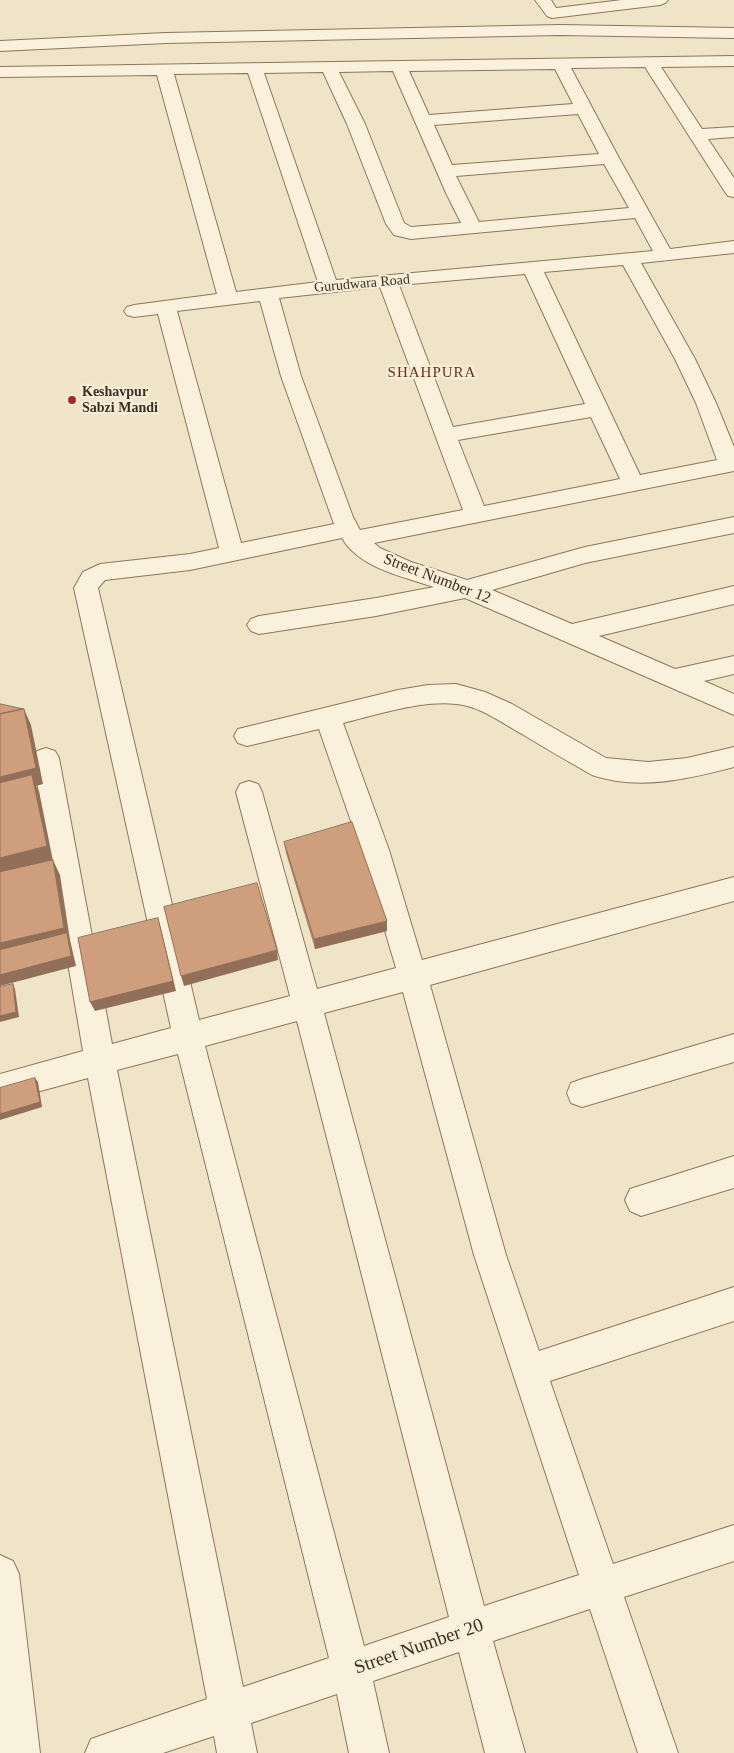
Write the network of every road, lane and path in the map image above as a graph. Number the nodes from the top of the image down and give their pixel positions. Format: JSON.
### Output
{"nodes":[{"id":1,"x":660,"y":0,"type":"edge"},
{"id":2,"x":548,"y":6,"type":"edge"},
{"id":3,"x":560,"y":30,"type":"junction"},
{"id":4,"x":734,"y":33,"type":"edge"},
{"id":5,"x":114,"y":40,"type":"junction"},
{"id":6,"x":0,"y":46,"type":"edge"},
{"id":7,"x":734,"y":61,"type":"edge"},
{"id":8,"x":650,"y":63,"type":"junction"},
{"id":9,"x":561,"y":64,"type":"junction"},
{"id":10,"x":328,"y":66,"type":"junction"},
{"id":11,"x":399,"y":66,"type":"junction"},
{"id":12,"x":254,"y":68,"type":"junction"},
{"id":13,"x":164,"y":69,"type":"junction"},
{"id":14,"x":103,"y":70,"type":"junction"},
{"id":15,"x":0,"y":72,"type":"edge"},
{"id":16,"x":584,"y":108,"type":"junction"},
{"id":17,"x":424,"y":121,"type":"junction"},
{"id":18,"x":734,"y":132,"type":"edge"},
{"id":19,"x":697,"y":135,"type":"junction"},
{"id":20,"x":610,"y":158,"type":"junction"},
{"id":21,"x":446,"y":171,"type":"junction"},
{"id":22,"x":734,"y":192,"type":"edge"},
{"id":23,"x":641,"y":212,"type":"junction"},
{"id":24,"x":473,"y":228,"type":"junction"},
{"id":25,"x":734,"y":247,"type":"edge"},
{"id":26,"x":664,"y":254,"type":"junction"},
{"id":27,"x":629,"y":258,"type":"junction"},
{"id":28,"x":532,"y":268,"type":"junction"},
{"id":29,"x":388,"y":282,"type":"junction"},
{"id":30,"x":329,"y":286,"type":"junction"},
{"id":31,"x":268,"y":294,"type":"junction"},
{"id":32,"x":228,"y":300,"type":"junction"},
{"id":33,"x":166,"y":307,"type":"junction"},
{"id":34,"x":134,"y":311,"type":"dead end"},
{"id":35,"x":598,"y":409,"type":"junction"},
{"id":36,"x":446,"y":435,"type":"junction"},
{"id":37,"x":732,"y":465,"type":"edge"},
{"id":38,"x":632,"y":484,"type":"junction"},
{"id":39,"x":476,"y":515,"type":"junction"},
{"id":40,"x":734,"y":525,"type":"edge"},
{"id":41,"x":352,"y":534,"type":"junction"},
{"id":42,"x":232,"y":553,"type":"junction"},
{"id":43,"x":467,"y":589,"type":"junction"},
{"id":44,"x":734,"y":595,"type":"edge"},
{"id":45,"x":258,"y":624,"type":"dead end"},
{"id":46,"x":569,"y":634,"type":"junction"},
{"id":47,"x":734,"y":665,"type":"edge"},
{"id":48,"x":673,"y":679,"type":"junction"},
{"id":49,"x":734,"y":705,"type":"edge"},
{"id":50,"x":328,"y":717,"type":"junction"},
{"id":51,"x":247,"y":736,"type":"dead end"},
{"id":52,"x":734,"y":757,"type":"edge"},
{"id":53,"x":46,"y":758,"type":"dead end"},
{"id":54,"x":249,"y":792,"type":"dead end"},
{"id":55,"x":734,"y":889,"type":"edge"},
{"id":56,"x":413,"y":977,"type":"junction"},
{"id":57,"x":308,"y":1003,"type":"junction"},
{"id":58,"x":188,"y":1036,"type":"junction"},
{"id":59,"x":734,"y":1048,"type":"edge"},
{"id":60,"x":100,"y":1060,"type":"junction"},
{"id":61,"x":0,"y":1088,"type":"edge"},
{"id":62,"x":582,"y":1093,"type":"dead end"},
{"id":63,"x":734,"y":1172,"type":"edge"},
{"id":64,"x":641,"y":1200,"type":"dead end"},
{"id":65,"x":734,"y":1304,"type":"edge"},
{"id":66,"x":529,"y":1371,"type":"junction"},
{"id":67,"x":734,"y":1543,"type":"edge"},
{"id":68,"x":0,"y":1574,"type":"edge"},
{"id":69,"x":602,"y":1586,"type":"junction"},
{"id":70,"x":471,"y":1629,"type":"junction"},
{"id":71,"x":351,"y":1670,"type":"junction"},
{"id":72,"x":229,"y":1712,"type":"junction"},
{"id":73,"x":20,"y":1753,"type":"edge"},
{"id":74,"x":105,"y":1753,"type":"edge"},
{"id":75,"x":237,"y":1753,"type":"edge"},
{"id":76,"x":370,"y":1753,"type":"edge"},
{"id":77,"x":505,"y":1753,"type":"edge"},
{"id":78,"x":658,"y":1753,"type":"edge"}],
"edges":[{"from":1,"to":2,"type":"street"},
{"from":2,"to":3,"type":"street"},
{"from":3,"to":4,"type":"street"},
{"from":3,"to":5,"type":"street"},
{"from":5,"to":6,"type":"street"},
{"from":5,"to":14,"type":"street"},
{"from":7,"to":8,"type":"street"},
{"from":8,"to":9,"type":"street"},
{"from":8,"to":19,"type":"street"},
{"from":9,"to":11,"type":"street"},
{"from":9,"to":16,"type":"street"},
{"from":10,"to":11,"type":"street"},
{"from":10,"to":12,"type":"street"},
{"from":10,"to":24,"type":"street"},
{"from":11,"to":17,"type":"street"},
{"from":12,"to":13,"type":"street"},
{"from":12,"to":30,"type":"street"},
{"from":13,"to":14,"type":"street"},
{"from":13,"to":32,"type":"street"},
{"from":14,"to":15,"type":"street"},
{"from":16,"to":17,"type":"street"},
{"from":16,"to":20,"type":"street"},
{"from":17,"to":21,"type":"street"},
{"from":18,"to":19,"type":"street"},
{"from":19,"to":22,"type":"street"},
{"from":20,"to":21,"type":"street"},
{"from":20,"to":23,"type":"street"},
{"from":21,"to":24,"type":"street"},
{"from":23,"to":24,"type":"street"},
{"from":23,"to":26,"type":"street"},
{"from":25,"to":26,"type":"street","name":"Gurudwara Road"},
{"from":26,"to":27,"type":"street","name":"Gurudwara Road"},
{"from":27,"to":28,"type":"street","name":"Gurudwara Road"},
{"from":27,"to":37,"type":"street"},
{"from":28,"to":29,"type":"street","name":"Gurudwara Road"},
{"from":28,"to":35,"type":"street"},
{"from":29,"to":30,"type":"street","name":"Gurudwara Road"},
{"from":29,"to":36,"type":"street"},
{"from":30,"to":31,"type":"street","name":"Gurudwara Road"},
{"from":31,"to":32,"type":"street","name":"Gurudwara Road"},
{"from":31,"to":41,"type":"street","name":"Street Number 12"},
{"from":32,"to":33,"type":"street","name":"Gurudwara Road"},
{"from":33,"to":34,"type":"street","name":"Gurudwara Road"},
{"from":33,"to":42,"type":"street"},
{"from":35,"to":36,"type":"street"},
{"from":35,"to":38,"type":"street"},
{"from":36,"to":39,"type":"street"},
{"from":37,"to":38,"type":"street"},
{"from":38,"to":39,"type":"street"},
{"from":39,"to":41,"type":"street"},
{"from":40,"to":43,"type":"street"},
{"from":41,"to":42,"type":"street"},
{"from":41,"to":43,"type":"street","name":"Street Number 12"},
{"from":42,"to":58,"type":"street"},
{"from":43,"to":45,"type":"street"},
{"from":43,"to":46,"type":"street","name":"Street Number 12"},
{"from":44,"to":46,"type":"street"},
{"from":46,"to":48,"type":"street","name":"Street Number 12"},
{"from":47,"to":48,"type":"street"},
{"from":48,"to":49,"type":"street","name":"Street Number 12"},
{"from":50,"to":51,"type":"street"},
{"from":50,"to":52,"type":"street"},
{"from":50,"to":56,"type":"street"},
{"from":53,"to":60,"type":"street"},
{"from":54,"to":57,"type":"street"},
{"from":55,"to":56,"type":"street"},
{"from":56,"to":57,"type":"street"},
{"from":56,"to":66,"type":"street"},
{"from":57,"to":58,"type":"street"},
{"from":57,"to":70,"type":"street"},
{"from":58,"to":60,"type":"street"},
{"from":58,"to":71,"type":"street"},
{"from":59,"to":62,"type":"street"},
{"from":60,"to":61,"type":"street"},
{"from":60,"to":72,"type":"street"},
{"from":63,"to":64,"type":"street"},
{"from":65,"to":66,"type":"street"},
{"from":66,"to":69,"type":"street"},
{"from":67,"to":69,"type":"street","name":"Street Number 20"},
{"from":68,"to":73,"type":"street"},
{"from":69,"to":70,"type":"street","name":"Street Number 20"},
{"from":69,"to":78,"type":"street"},
{"from":70,"to":71,"type":"street","name":"Street Number 20"},
{"from":70,"to":77,"type":"street"},
{"from":71,"to":72,"type":"street","name":"Street Number 20"},
{"from":71,"to":76,"type":"street"},
{"from":72,"to":74,"type":"street","name":"Street Number 20"},
{"from":72,"to":75,"type":"street"}]}
